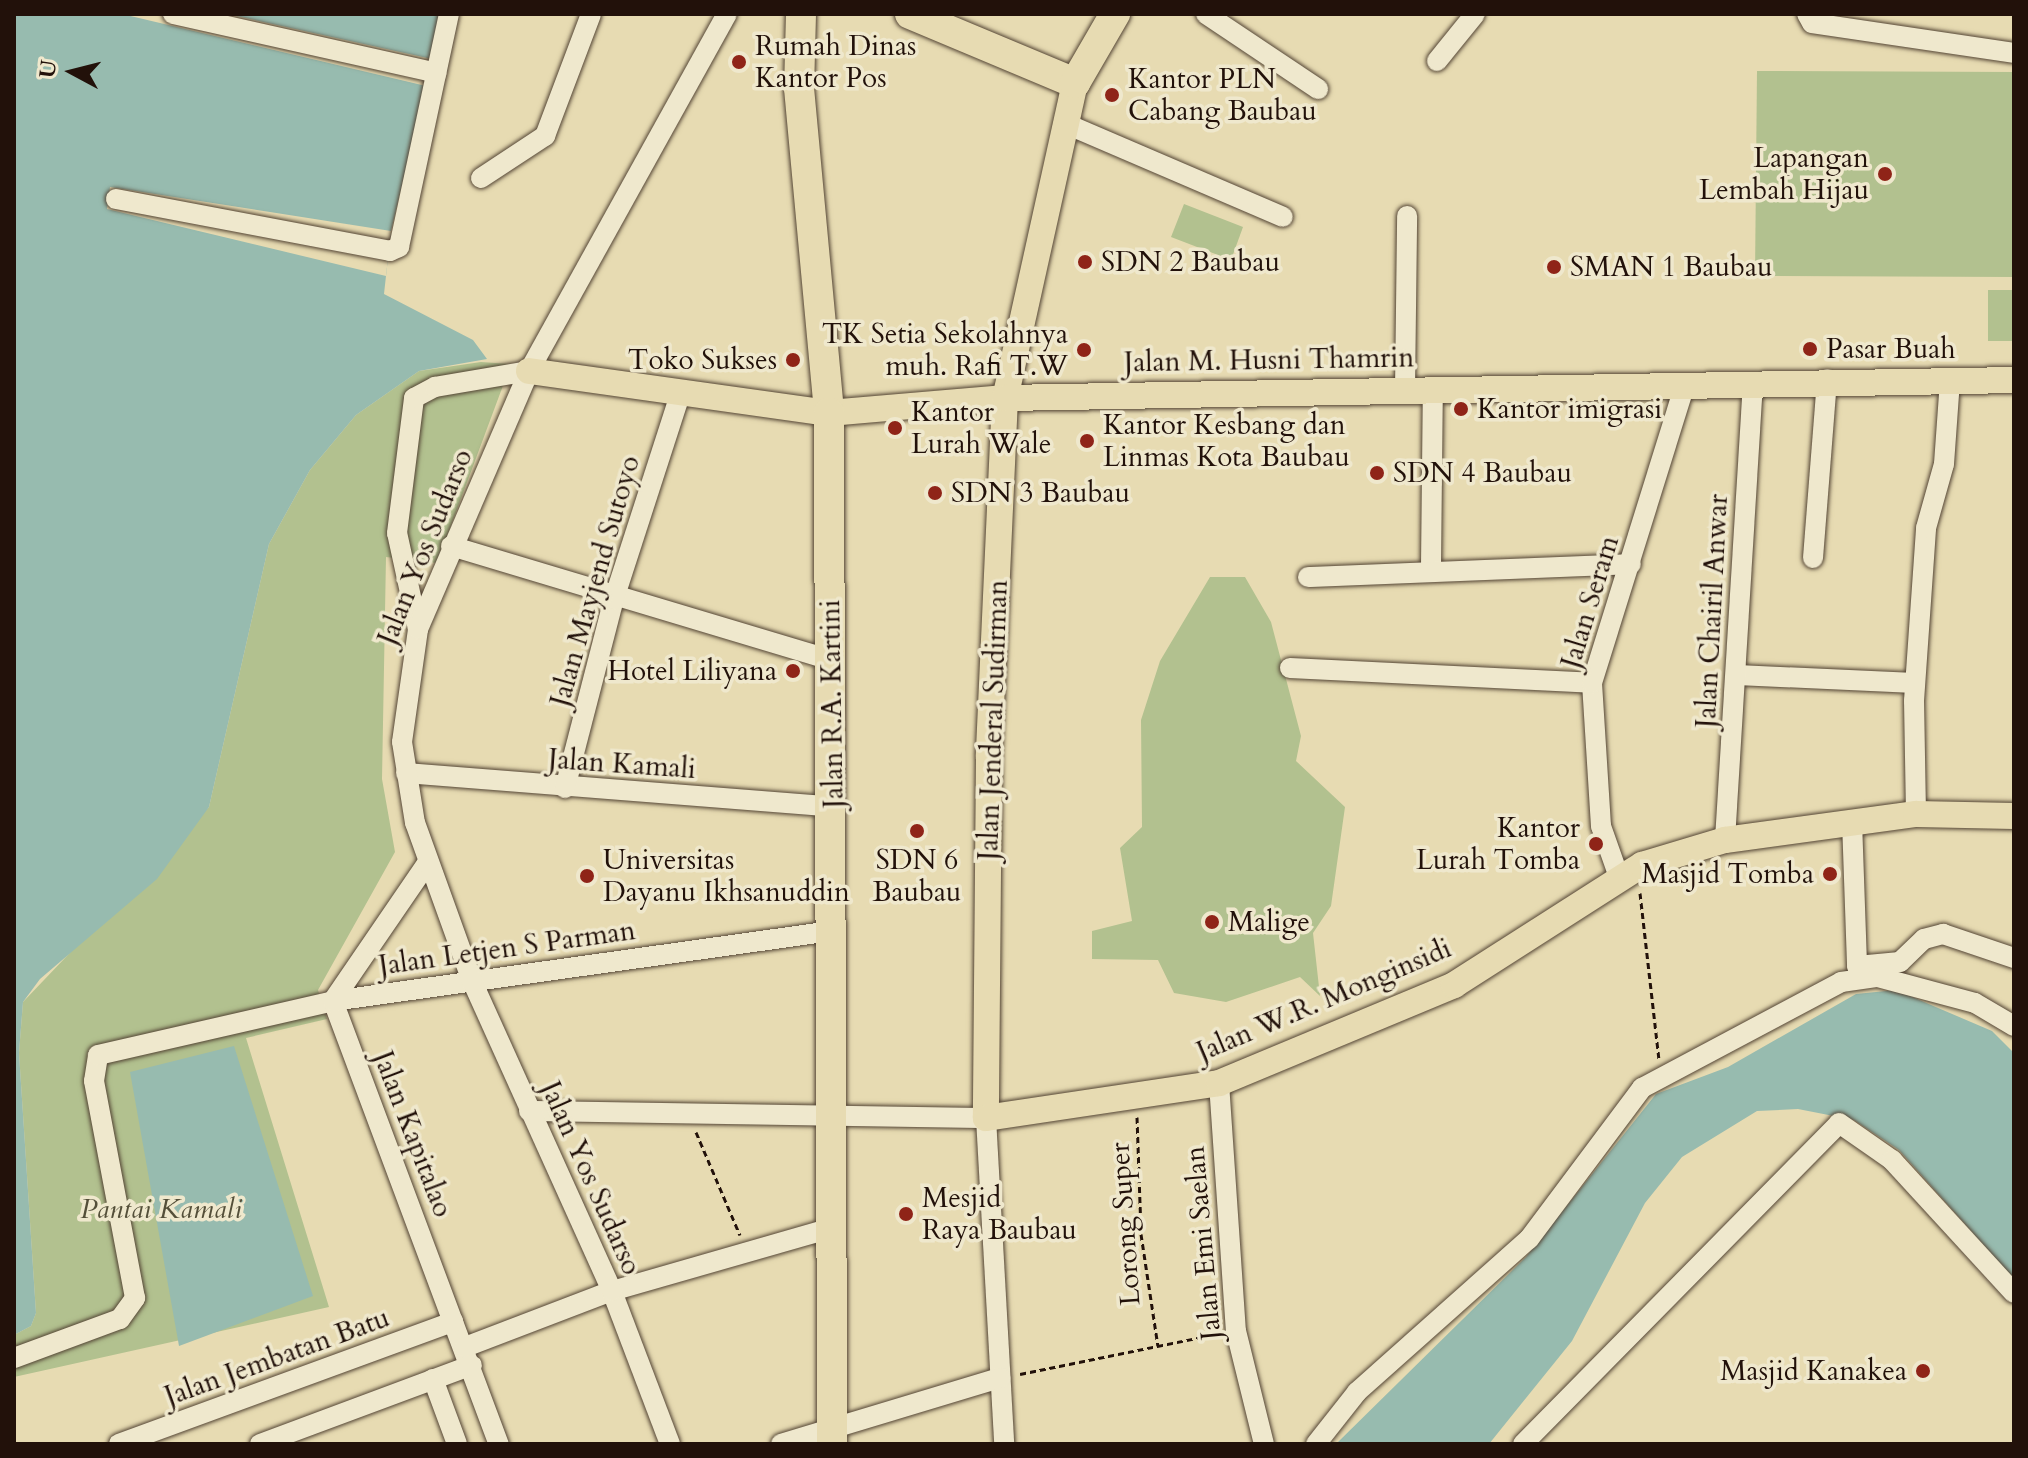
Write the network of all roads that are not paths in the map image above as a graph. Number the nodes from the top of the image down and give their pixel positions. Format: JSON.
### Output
{"nodes":[{"id":1,"x":173,"y":14,"type":"edge"},
{"id":2,"x":449,"y":14,"type":"edge"},
{"id":3,"x":591,"y":14,"type":"edge"},
{"id":4,"x":727,"y":14,"type":"edge"},
{"id":5,"x":801,"y":14,"type":"edge"},
{"id":6,"x":910,"y":14,"type":"edge"},
{"id":7,"x":1115,"y":14,"type":"edge"},
{"id":8,"x":1206,"y":14,"type":"edge"},
{"id":9,"x":1475,"y":14,"type":"edge"},
{"id":10,"x":1807,"y":14,"type":"edge"},
{"id":11,"x":2014,"y":53,"type":"edge"},
{"id":12,"x":1437,"y":61,"type":"dead end"},
{"id":13,"x":436,"y":73,"type":"junction"},
{"id":14,"x":1075,"y":83,"type":"junction"},
{"id":15,"x":1318,"y":89,"type":"dead end"},
{"id":16,"x":1064,"y":123,"type":"junction"},
{"id":17,"x":481,"y":178,"type":"dead end"},
{"id":18,"x":116,"y":199,"type":"dead end"},
{"id":19,"x":1407,"y":216,"type":"dead end"},
{"id":20,"x":1283,"y":217,"type":"dead end"},
{"id":21,"x":529,"y":371,"type":"junction"},
{"id":22,"x":1827,"y":380,"type":"junction"},
{"id":23,"x":1950,"y":380,"type":"junction"},
{"id":24,"x":2014,"y":380,"type":"edge"},
{"id":25,"x":1753,"y":385,"type":"junction"},
{"id":26,"x":1433,"y":389,"type":"junction"},
{"id":27,"x":1405,"y":390,"type":"junction"},
{"id":28,"x":681,"y":391,"type":"junction"},
{"id":29,"x":1683,"y":391,"type":"junction"},
{"id":30,"x":1005,"y":398,"type":"junction"},
{"id":31,"x":829,"y":413,"type":"junction"},
{"id":32,"x":451,"y":546,"type":"junction"},
{"id":33,"x":1813,"y":558,"type":"dead end"},
{"id":34,"x":1631,"y":564,"type":"junction"},
{"id":35,"x":1431,"y":567,"type":"junction"},
{"id":36,"x":1308,"y":577,"type":"dead end"},
{"id":37,"x":614,"y":599,"type":"junction"},
{"id":38,"x":418,"y":629,"type":"junction"},
{"id":39,"x":832,"y":660,"type":"junction"},
{"id":40,"x":1290,"y":668,"type":"dead end"},
{"id":41,"x":1737,"y":675,"type":"junction"},
{"id":42,"x":1592,"y":683,"type":"junction"},
{"id":43,"x":1915,"y":683,"type":"junction"},
{"id":44,"x":406,"y":773,"type":"junction"},
{"id":45,"x":565,"y":788,"type":"junction"},
{"id":46,"x":834,"y":807,"type":"junction"},
{"id":47,"x":1916,"y":814,"type":"junction"},
{"id":48,"x":2014,"y":816,"type":"edge"},
{"id":49,"x":1852,"y":821,"type":"junction"},
{"id":50,"x":1725,"y":840,"type":"junction"},
{"id":51,"x":428,"y":862,"type":"junction"},
{"id":52,"x":1620,"y":880,"type":"junction"},
{"id":53,"x":832,"y":931,"type":"junction"},
{"id":54,"x":2014,"y":958,"type":"edge"},
{"id":55,"x":472,"y":981,"type":"junction"},
{"id":56,"x":333,"y":1001,"type":"junction"},
{"id":57,"x":2014,"y":1026,"type":"edge"},
{"id":58,"x":1219,"y":1083,"type":"junction"},
{"id":59,"x":529,"y":1111,"type":"junction"},
{"id":60,"x":830,"y":1115,"type":"junction"},
{"id":61,"x":986,"y":1118,"type":"junction"},
{"id":62,"x":828,"y":1229,"type":"junction"},
{"id":63,"x":612,"y":1291,"type":"junction"},
{"id":64,"x":2014,"y":1293,"type":"edge"},
{"id":65,"x":453,"y":1322,"type":"junction"},
{"id":66,"x":469,"y":1356,"type":"junction"},
{"id":67,"x":14,"y":1358,"type":"edge"},
{"id":68,"x":1000,"y":1378,"type":"junction"},
{"id":69,"x":433,"y":1379,"type":"junction"},
{"id":70,"x":831,"y":1437,"type":"edge"},
{"id":71,"x":119,"y":1444,"type":"edge"},
{"id":72,"x":260,"y":1444,"type":"edge"},
{"id":73,"x":457,"y":1444,"type":"edge"},
{"id":74,"x":499,"y":1444,"type":"edge"},
{"id":75,"x":670,"y":1444,"type":"edge"},
{"id":76,"x":781,"y":1444,"type":"edge"},
{"id":77,"x":1004,"y":1444,"type":"edge"},
{"id":78,"x":1264,"y":1444,"type":"edge"},
{"id":79,"x":1316,"y":1444,"type":"edge"},
{"id":80,"x":1523,"y":1444,"type":"edge"}],
"edges":[{"from":1,"to":13,"type":"street"},
{"from":2,"to":13,"type":"street"},
{"from":3,"to":17,"type":"street"},
{"from":4,"to":21,"type":"street","name":"Jalan Yos Sudarso"},
{"from":5,"to":31,"type":"highway","name":"Jalan R.A. Kartini"},
{"from":6,"to":14,"type":"highway"},
{"from":7,"to":14,"type":"highway","name":"Jalan Jenderal Sudirman"},
{"from":8,"to":15,"type":"street"},
{"from":9,"to":12,"type":"street"},
{"from":10,"to":11,"type":"street"},
{"from":13,"to":18,"type":"street"},
{"from":14,"to":16,"type":"main road","name":"Jalan Jenderal Sudirman"},
{"from":16,"to":20,"type":"street"},
{"from":16,"to":30,"type":"main road","name":"Jalan Jenderal Sudirman"},
{"from":19,"to":27,"type":"street"},
{"from":21,"to":28,"type":"main road","name":"Jalan M. Husni Thamrin"},
{"from":21,"to":32,"type":"street","name":"Jalan Yos Sudarso"},
{"from":21,"to":38,"type":"street"},
{"from":22,"to":23,"type":"main road","name":"Jalan M. Husni Thamrin"},
{"from":22,"to":25,"type":"main road","name":"Jalan M. Husni Thamrin"},
{"from":22,"to":33,"type":"street"},
{"from":23,"to":24,"type":"main road","name":"Jalan M. Husni Thamrin"},
{"from":23,"to":43,"type":"street"},
{"from":25,"to":29,"type":"main road","name":"Jalan M. Husni Thamrin"},
{"from":25,"to":41,"type":"street","name":"Jalan Chairil Anwar"},
{"from":26,"to":27,"type":"main road","name":"Jalan M. Husni Thamrin"},
{"from":26,"to":29,"type":"main road","name":"Jalan M. Husni Thamrin"},
{"from":26,"to":35,"type":"street"},
{"from":27,"to":30,"type":"main road","name":"Jalan M. Husni Thamrin"},
{"from":28,"to":31,"type":"main road","name":"Jalan M. Husni Thamrin"},
{"from":28,"to":37,"type":"street","name":"Jalan Mayjend Sutoyo"},
{"from":29,"to":34,"type":"street","name":"Jalan Seram"},
{"from":30,"to":31,"type":"main road","name":"Jalan M. Husni Thamrin"},
{"from":30,"to":61,"type":"main road","name":"Jalan Jenderal Sudirman"},
{"from":31,"to":39,"type":"highway","name":"Jalan R.A. Kartini"},
{"from":32,"to":37,"type":"street"},
{"from":32,"to":38,"type":"street","name":"Jalan Yos Sudarso"},
{"from":34,"to":35,"type":"street"},
{"from":34,"to":42,"type":"street","name":"Jalan Seram"},
{"from":35,"to":36,"type":"street"},
{"from":37,"to":39,"type":"street"},
{"from":37,"to":45,"type":"street","name":"Jalan Mayjend Sutoyo"},
{"from":38,"to":44,"type":"street","name":"Jalan Yos Sudarso"},
{"from":39,"to":46,"type":"highway","name":"Jalan R.A. Kartini"},
{"from":40,"to":42,"type":"street"},
{"from":41,"to":43,"type":"street"},
{"from":41,"to":50,"type":"street","name":"Jalan Chairil Anwar"},
{"from":42,"to":52,"type":"street","name":"Jalan Seram"},
{"from":43,"to":47,"type":"street"},
{"from":44,"to":45,"type":"street","name":"Jalan Kamali"},
{"from":44,"to":51,"type":"street","name":"Jalan Yos Sudarso"},
{"from":45,"to":46,"type":"street","name":"Jalan Kamali"},
{"from":46,"to":53,"type":"highway","name":"Jalan R.A. Kartini"},
{"from":47,"to":48,"type":"main road","name":"Jalan W.R. Monginsidi"},
{"from":47,"to":49,"type":"main road","name":"Jalan W.R. Monginsidi"},
{"from":49,"to":50,"type":"main road","name":"Jalan W.R. Monginsidi"},
{"from":49,"to":54,"type":"street"},
{"from":50,"to":52,"type":"main road","name":"Jalan W.R. Monginsidi"},
{"from":51,"to":55,"type":"street","name":"Jalan Yos Sudarso"},
{"from":51,"to":56,"type":"street"},
{"from":52,"to":58,"type":"main road","name":"Jalan W.R. Monginsidi"},
{"from":53,"to":55,"type":"street","name":"Jalan Letjen S Parman"},
{"from":53,"to":60,"type":"highway","name":"Jalan R.A. Kartini"},
{"from":55,"to":56,"type":"street","name":"Jalan Letjen S Parman"},
{"from":55,"to":59,"type":"street","name":"Jalan Yos Sudarso"},
{"from":56,"to":65,"type":"street","name":"Jalan Kapitalao"},
{"from":56,"to":67,"type":"street","name":"Jalan Letjen S Parman"},
{"from":57,"to":79,"type":"street"},
{"from":58,"to":61,"type":"main road","name":"Jalan W.R. Monginsidi"},
{"from":58,"to":78,"type":"street","name":"Jalan Emi Saelan"},
{"from":59,"to":60,"type":"street","name":"Jalan W.R. Monginsidi"},
{"from":59,"to":63,"type":"street","name":"Jalan Yos Sudarso"},
{"from":60,"to":61,"type":"street","name":"Jalan W.R. Monginsidi"},
{"from":60,"to":62,"type":"highway","name":"Jalan R.A. Kartini"},
{"from":61,"to":68,"type":"street","name":"Jalan Jenderal Sudirman"},
{"from":62,"to":63,"type":"street"},
{"from":62,"to":70,"type":"highway","name":"Jalan R.A. Kartini"},
{"from":63,"to":66,"type":"street"},
{"from":63,"to":75,"type":"street","name":"Jalan Yos Sudarso"},
{"from":64,"to":80,"type":"street"},
{"from":65,"to":66,"type":"street","name":"Jalan Kapitalao"},
{"from":65,"to":71,"type":"street","name":"Jalan Jembatan Batu"},
{"from":66,"to":69,"type":"street"},
{"from":66,"to":74,"type":"street","name":"Jalan Kapitalao"},
{"from":68,"to":70,"type":"street"},
{"from":68,"to":77,"type":"street","name":"Jalan Jenderal Sudirman"},
{"from":69,"to":72,"type":"street"},
{"from":69,"to":73,"type":"street"},
{"from":70,"to":76,"type":"street"}]}
